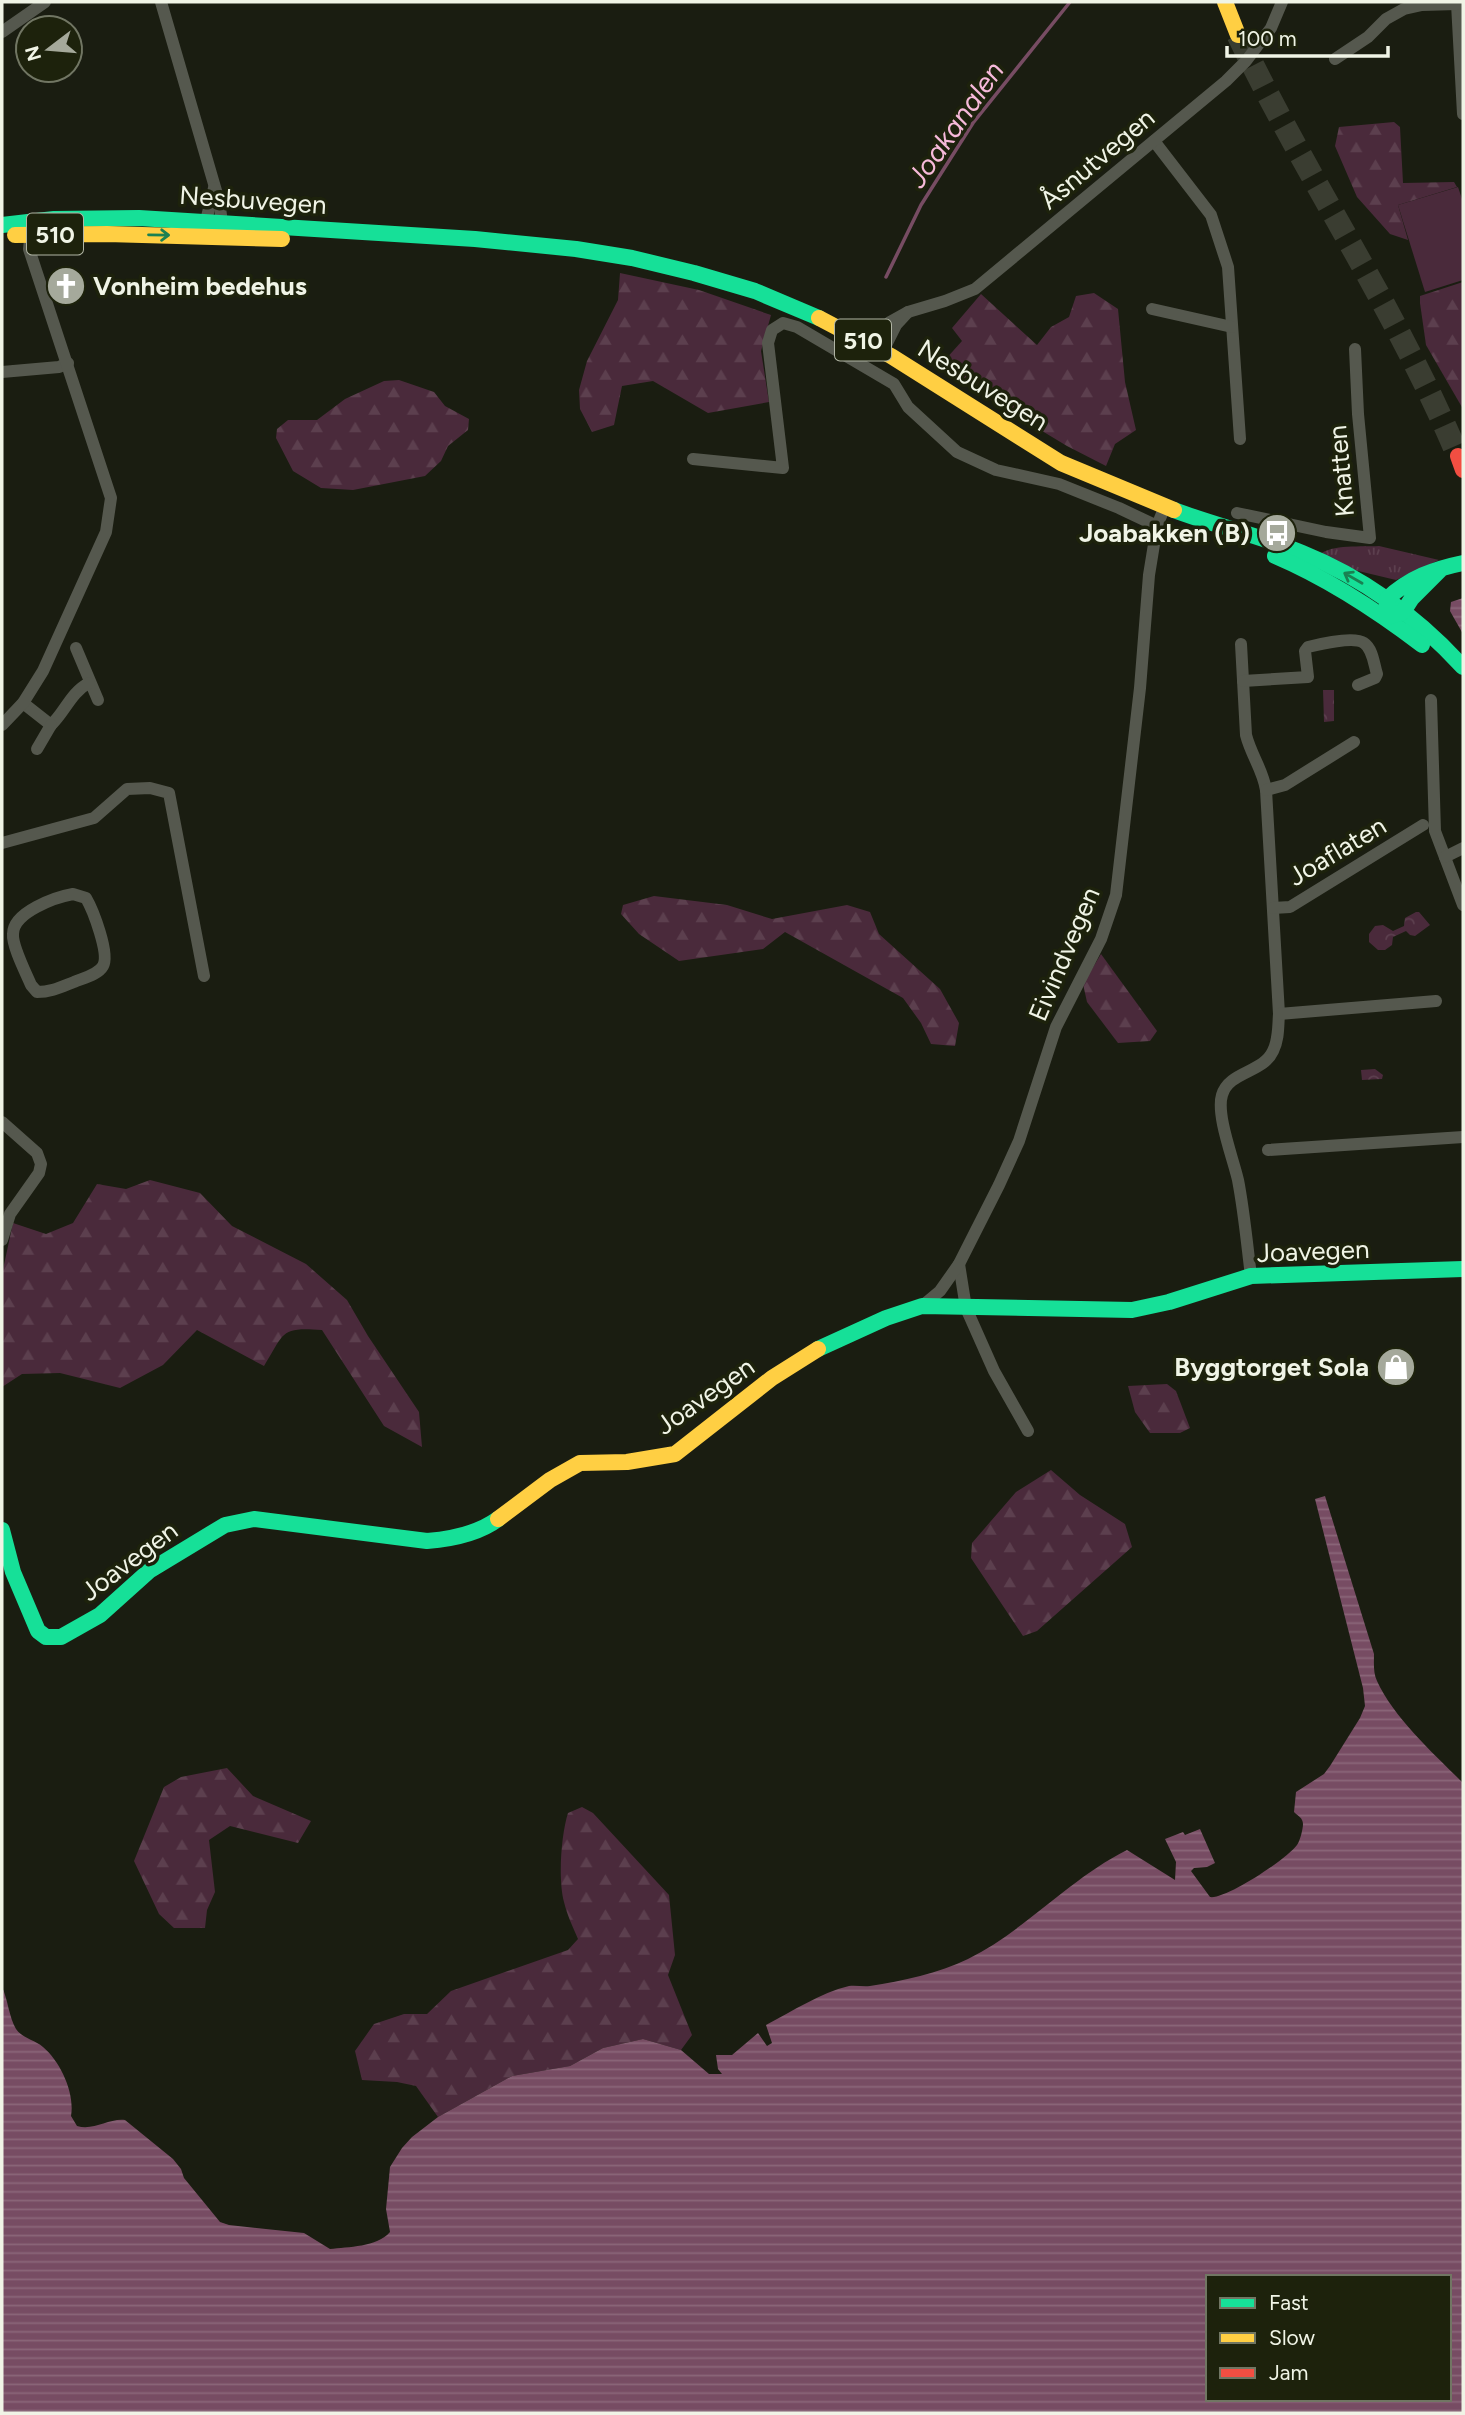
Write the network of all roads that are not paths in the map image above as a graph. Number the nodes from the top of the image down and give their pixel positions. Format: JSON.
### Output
{"nodes":[{"id":1,"x":45,"y":2,"type":"edge"},
{"id":2,"x":161,"y":2,"type":"edge"},
{"id":3,"x":1225,"y":2,"type":"edge"},
{"id":4,"x":1240,"y":2,"type":"edge"},
{"id":5,"x":1282,"y":2,"type":"edge"},
{"id":6,"x":1459,"y":2,"type":"edge"},
{"id":7,"x":2,"y":32,"type":"edge"},
{"id":8,"x":1335,"y":59,"type":"dead end"},
{"id":9,"x":1463,"y":114,"type":"edge"},
{"id":10,"x":1154,"y":141,"type":"junction"},
{"id":11,"x":2,"y":226,"type":"edge"},
{"id":12,"x":213,"y":227,"type":"junction"},
{"id":13,"x":35,"y":230,"type":"junction"},
{"id":14,"x":2,"y":236,"type":"edge"},
{"id":15,"x":1152,"y":309,"type":"dead end"},
{"id":16,"x":1232,"y":327,"type":"junction"},
{"id":17,"x":877,"y":348,"type":"junction"},
{"id":18,"x":1355,"y":349,"type":"dead end"},
{"id":19,"x":68,"y":363,"type":"junction"},
{"id":20,"x":2,"y":372,"type":"edge"},
{"id":21,"x":1240,"y":439,"type":"dead end"},
{"id":22,"x":693,"y":459,"type":"dead end"},
{"id":23,"x":1165,"y":506,"type":"junction"},
{"id":24,"x":1234,"y":522,"type":"junction"},
{"id":25,"x":1157,"y":526,"type":"junction"},
{"id":26,"x":1463,"y":563,"type":"edge"},
{"id":27,"x":1440,"y":570,"type":"junction"},
{"id":28,"x":1387,"y":599,"type":"junction"},
{"id":29,"x":1403,"y":612,"type":"junction"},
{"id":30,"x":1387,"y":617,"type":"junction"},
{"id":31,"x":1241,"y":644,"type":"dead end"},
{"id":32,"x":76,"y":648,"type":"dead end"},
{"id":33,"x":1463,"y":667,"type":"edge"},
{"id":34,"x":1463,"y":673,"type":"edge"},
{"id":35,"x":1243,"y":681,"type":"junction"},
{"id":36,"x":89,"y":683,"type":"junction"},
{"id":37,"x":1358,"y":685,"type":"dead end"},
{"id":38,"x":98,"y":700,"type":"dead end"},
{"id":39,"x":1431,"y":700,"type":"dead end"},
{"id":40,"x":23,"y":704,"type":"junction"},
{"id":41,"x":2,"y":725,"type":"edge"},
{"id":42,"x":51,"y":725,"type":"junction"},
{"id":43,"x":1354,"y":742,"type":"dead end"},
{"id":44,"x":37,"y":749,"type":"dead end"},
{"id":45,"x":1266,"y":790,"type":"junction"},
{"id":46,"x":1423,"y":825,"type":"dead end"},
{"id":47,"x":2,"y":843,"type":"edge"},
{"id":48,"x":1463,"y":848,"type":"edge"},
{"id":49,"x":1445,"y":857,"type":"junction"},
{"id":50,"x":1463,"y":905,"type":"edge"},
{"id":51,"x":1273,"y":908,"type":"junction"},
{"id":52,"x":7,"y":939,"type":"edge"},
{"id":53,"x":204,"y":976,"type":"dead end"},
{"id":54,"x":1436,"y":1001,"type":"dead end"},
{"id":55,"x":1279,"y":1014,"type":"junction"},
{"id":56,"x":2,"y":1122,"type":"edge"},
{"id":57,"x":1463,"y":1137,"type":"edge"},
{"id":58,"x":1268,"y":1150,"type":"dead end"},
{"id":59,"x":2,"y":1240,"type":"edge"},
{"id":60,"x":959,"y":1264,"type":"junction"},
{"id":61,"x":1463,"y":1269,"type":"edge"},
{"id":62,"x":1251,"y":1276,"type":"junction"},
{"id":63,"x":922,"y":1306,"type":"junction"},
{"id":64,"x":966,"y":1308,"type":"junction"},
{"id":65,"x":1028,"y":1431,"type":"dead end"},
{"id":66,"x":2,"y":1530,"type":"edge"}],
"edges":[{"from":1,"to":7,"type":"street"},
{"from":2,"to":12,"type":"street"},
{"from":3,"to":4,"type":"main road"},
{"from":5,"to":10,"type":"street","name":"Åsnutvegen"},
{"from":6,"to":8,"type":"street"},
{"from":6,"to":9,"type":"street"},
{"from":10,"to":16,"type":"street"},
{"from":10,"to":17,"type":"street","name":"Åsnutvegen"},
{"from":11,"to":13,"type":"main road","name":"Nesbuvegen","number":"510"},
{"from":12,"to":13,"type":"main road","name":"Nesbuvegen","number":"510"},
{"from":12,"to":17,"type":"main road","name":"Nesbuvegen","number":"510"},
{"from":13,"to":14,"type":"main road","name":"Nesbuvegen","number":"510"},
{"from":13,"to":19,"type":"street"},
{"from":15,"to":16,"type":"street"},
{"from":16,"to":21,"type":"street"},
{"from":17,"to":23,"type":"main road","name":"Nesbuvegen","number":"510"},
{"from":18,"to":24,"type":"street","name":"Knatten"},
{"from":19,"to":20,"type":"street"},
{"from":19,"to":40,"type":"street"},
{"from":22,"to":25,"type":"street"},
{"from":23,"to":24,"type":"main road","name":"Nesbuvegen","number":"510"},
{"from":23,"to":25,"type":"street","name":"Eivindvegen"},
{"from":28,"to":24,"type":"main road","name":"Nesbuvegen","number":"510","one_way":true},
{"from":24,"to":30,"type":"main road","name":"Nesbuvegen","number":"510"},
{"from":25,"to":60,"type":"street","name":"Eivindvegen"},
{"from":26,"to":27,"type":"main road"},
{"from":27,"to":28,"type":"main road"},
{"from":27,"to":29,"type":"main road"},
{"from":28,"to":29,"type":"main road","name":"Nesbuvegen","number":"510"},
{"from":28,"to":30,"type":"main road"},
{"from":29,"to":30,"type":"main road"},
{"from":29,"to":33,"type":"main road","name":"Nesbuvegen","number":"510"},
{"from":30,"to":34,"type":"main road","name":"Nesbuvegen","number":"510"},
{"from":31,"to":35,"type":"street","name":"Joaflaten"},
{"from":32,"to":36,"type":"street"},
{"from":35,"to":37,"type":"street"},
{"from":35,"to":45,"type":"street","name":"Joaflaten"},
{"from":36,"to":38,"type":"street"},
{"from":36,"to":42,"type":"street"},
{"from":39,"to":49,"type":"street"},
{"from":40,"to":41,"type":"street"},
{"from":40,"to":42,"type":"street"},
{"from":42,"to":44,"type":"street"},
{"from":43,"to":45,"type":"street"},
{"from":45,"to":51,"type":"street","name":"Joaflaten"},
{"from":46,"to":51,"type":"street","name":"Joaflaten"},
{"from":47,"to":53,"type":"street"},
{"from":48,"to":49,"type":"street"},
{"from":49,"to":50,"type":"street"},
{"from":51,"to":55,"type":"street","name":"Joaflaten"},
{"from":52,"to":52,"type":"street"},
{"from":54,"to":55,"type":"street"},
{"from":55,"to":62,"type":"street","name":"Joaflaten"},
{"from":56,"to":59,"type":"street"},
{"from":57,"to":58,"type":"street"},
{"from":60,"to":63,"type":"street","name":"Eivindvegen"},
{"from":60,"to":64,"type":"street"},
{"from":61,"to":62,"type":"main road","name":"Joavegen"},
{"from":62,"to":64,"type":"main road","name":"Joavegen"},
{"from":63,"to":64,"type":"main road","name":"Joavegen"},
{"from":63,"to":66,"type":"main road","name":"Joavegen"},
{"from":64,"to":65,"type":"street"}]}
